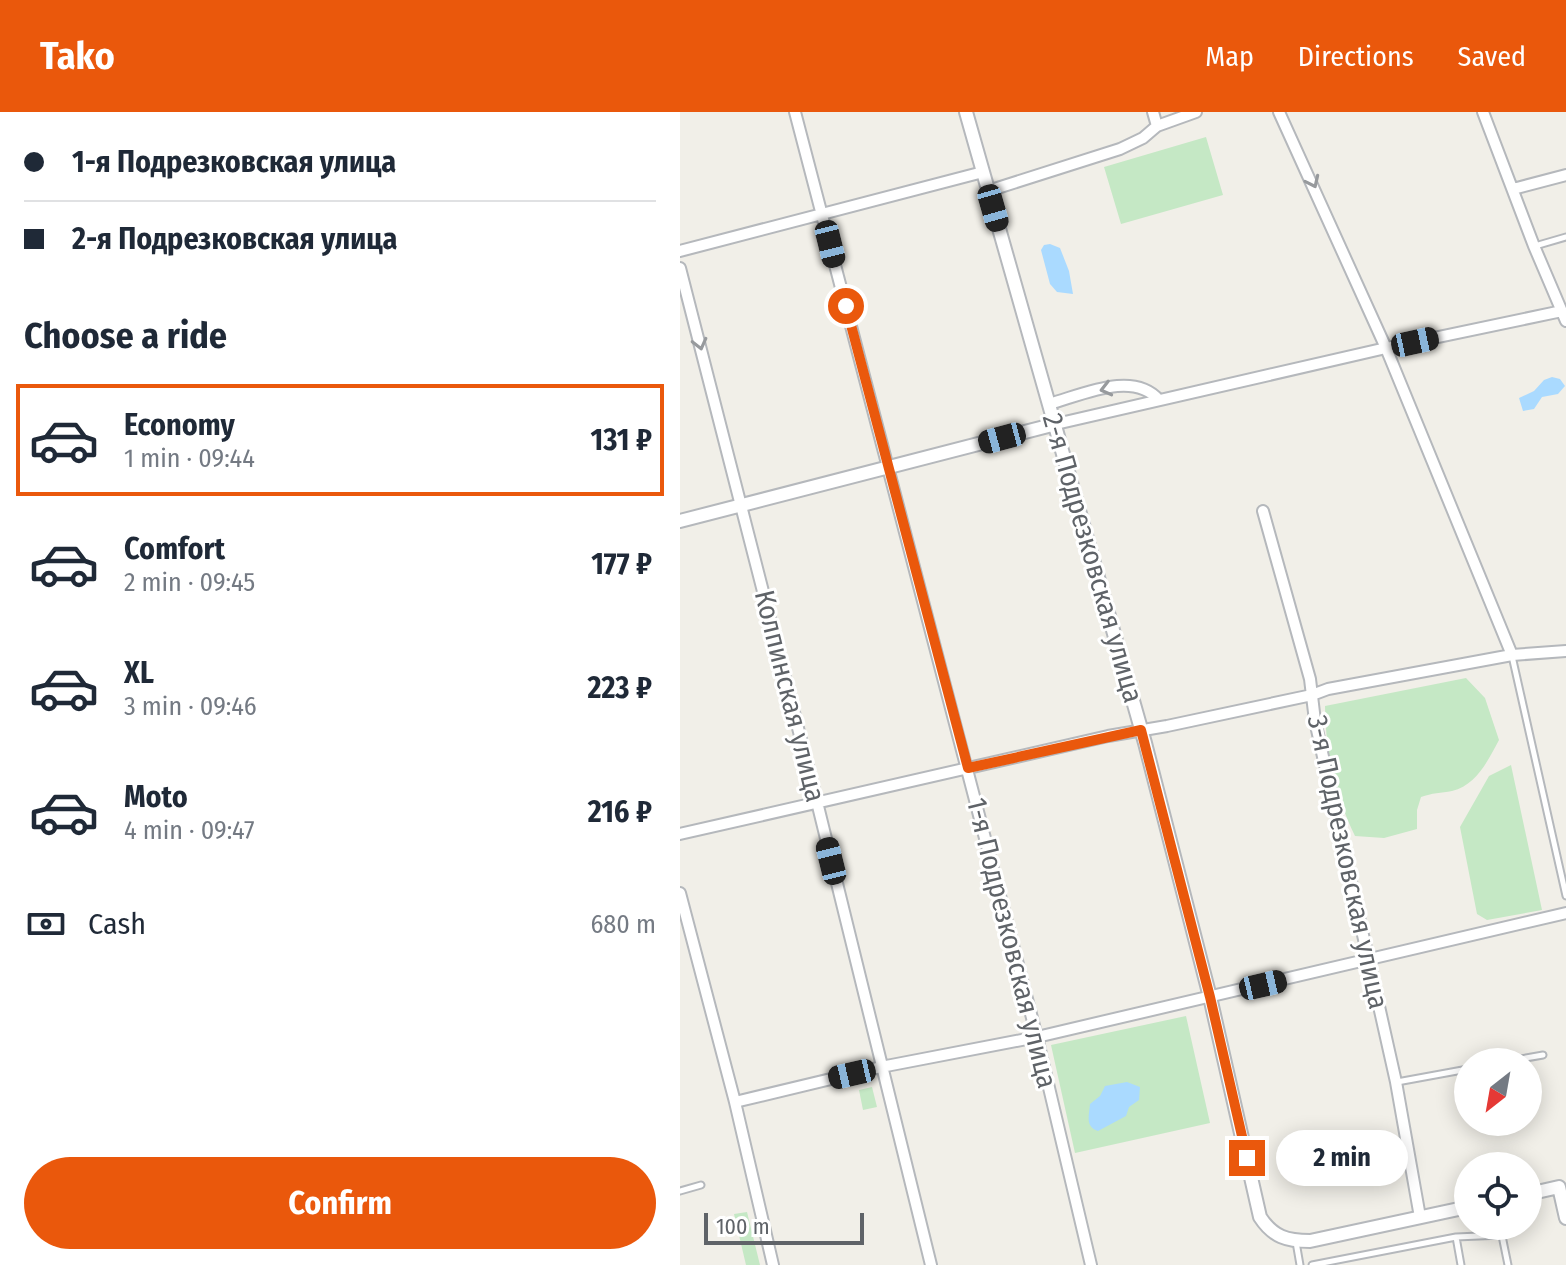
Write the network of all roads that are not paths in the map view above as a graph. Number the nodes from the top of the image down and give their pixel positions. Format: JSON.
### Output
{"nodes":[{"id":1,"x":795,"y":112,"type":"edge"},
{"id":2,"x":966,"y":112,"type":"edge"},
{"id":3,"x":1153,"y":112,"type":"edge"},
{"id":4,"x":1196,"y":112,"type":"edge"},
{"id":5,"x":1279,"y":112,"type":"edge"},
{"id":6,"x":1483,"y":112,"type":"edge"},
{"id":7,"x":1157,"y":126,"type":"junction"},
{"id":8,"x":983,"y":172,"type":"junction"},
{"id":9,"x":1566,"y":175,"type":"edge"},
{"id":10,"x":1513,"y":189,"type":"junction"},
{"id":11,"x":988,"y":191,"type":"junction"},
{"id":12,"x":822,"y":213,"type":"junction"},
{"id":13,"x":1566,"y":237,"type":"edge"},
{"id":14,"x":1534,"y":246,"type":"junction"},
{"id":15,"x":680,"y":251,"type":"edge"},
{"id":16,"x":680,"y":268,"type":"edge"},
{"id":17,"x":1565,"y":314,"type":"edge"},
{"id":18,"x":1386,"y":348,"type":"junction"},
{"id":19,"x":1159,"y":400,"type":"junction"},
{"id":20,"x":1049,"y":404,"type":"junction"},
{"id":21,"x":1056,"y":424,"type":"junction"},
{"id":22,"x":887,"y":469,"type":"junction"},
{"id":23,"x":741,"y":506,"type":"junction"},
{"id":24,"x":1263,"y":511,"type":"dead end"},
{"id":25,"x":680,"y":521,"type":"edge"},
{"id":26,"x":1566,"y":651,"type":"edge"},
{"id":27,"x":1512,"y":655,"type":"junction"},
{"id":28,"x":1312,"y":695,"type":"junction"},
{"id":29,"x":1141,"y":730,"type":"junction"},
{"id":30,"x":968,"y":768,"type":"junction"},
{"id":31,"x":817,"y":802,"type":"junction"},
{"id":32,"x":680,"y":834,"type":"edge"},
{"id":33,"x":680,"y":893,"type":"edge"},
{"id":34,"x":1566,"y":896,"type":"edge"},
{"id":35,"x":1566,"y":913,"type":"edge"},
{"id":36,"x":1369,"y":961,"type":"junction"},
{"id":37,"x":1210,"y":997,"type":"junction"},
{"id":38,"x":1037,"y":1037,"type":"junction"},
{"id":39,"x":881,"y":1067,"type":"junction"},
{"id":40,"x":1454,"y":1072,"type":"edge"},
{"id":41,"x":1396,"y":1082,"type":"junction"},
{"id":42,"x":735,"y":1102,"type":"junction"},
{"id":43,"x":701,"y":1185,"type":"dead end"},
{"id":44,"x":1563,"y":1185,"type":"edge"},
{"id":45,"x":1542,"y":1190,"type":"edge"},
{"id":46,"x":680,"y":1191,"type":"edge"},
{"id":47,"x":1454,"y":1210,"type":"edge"},
{"id":48,"x":1420,"y":1217,"type":"junction"},
{"id":49,"x":1566,"y":1218,"type":"edge"},
{"id":50,"x":1454,"y":1237,"type":"edge"},
{"id":51,"x":1457,"y":1240,"type":"edge"},
{"id":52,"x":1503,"y":1240,"type":"edge"},
{"id":53,"x":1296,"y":1241,"type":"junction"},
{"id":54,"x":773,"y":1265,"type":"edge"},
{"id":55,"x":931,"y":1265,"type":"edge"},
{"id":56,"x":1091,"y":1265,"type":"edge"},
{"id":57,"x":1300,"y":1265,"type":"edge"},
{"id":58,"x":1312,"y":1265,"type":"edge"},
{"id":59,"x":1461,"y":1265,"type":"edge"},
{"id":60,"x":1508,"y":1265,"type":"edge"}],
"edges":[{"from":1,"to":12,"type":"street","name":"1-я Подрезковская улица"},
{"from":2,"to":8,"type":"street","name":"2-я Подрезковская улица"},
{"from":3,"to":7,"type":"street"},
{"from":4,"to":7,"type":"street"},
{"from":5,"to":18,"type":"street","one_way":true},
{"from":6,"to":10,"type":"street"},
{"from":7,"to":11,"type":"street"},
{"from":8,"to":11,"type":"street","name":"2-я Подрезковская улица"},
{"from":8,"to":12,"type":"street"},
{"from":9,"to":10,"type":"street"},
{"from":10,"to":14,"type":"street"},
{"from":11,"to":20,"type":"street","name":"2-я Подрезковская улица"},
{"from":12,"to":15,"type":"street"},
{"from":12,"to":22,"type":"street","name":"1-я Подрезковская улица"},
{"from":13,"to":14,"type":"lane"},
{"from":14,"to":17,"type":"street"},
{"from":16,"to":23,"type":"street","name":"Колпинская улица","one_way":true},
{"from":17,"to":18,"type":"street"},
{"from":18,"to":19,"type":"street"},
{"from":18,"to":27,"type":"street"},
{"from":19,"to":20,"type":"street","one_way":true},
{"from":19,"to":21,"type":"street"},
{"from":20,"to":21,"type":"street","name":"2-я Подрезковская улица"},
{"from":21,"to":22,"type":"street"},
{"from":21,"to":29,"type":"street","name":"2-я Подрезковская улица"},
{"from":22,"to":23,"type":"street"},
{"from":22,"to":30,"type":"street","name":"1-я Подрезковская улица"},
{"from":23,"to":25,"type":"street"},
{"from":23,"to":31,"type":"street","name":"Колпинская улица"},
{"from":24,"to":28,"type":"street","name":"3-я Подрезковская улица"},
{"from":26,"to":27,"type":"street"},
{"from":27,"to":28,"type":"street"},
{"from":27,"to":34,"type":"lane"},
{"from":28,"to":29,"type":"street"},
{"from":28,"to":36,"type":"street","name":"3-я Подрезковская улица"},
{"from":29,"to":30,"type":"street"},
{"from":29,"to":37,"type":"street","name":"2-я Подрезковская улица"},
{"from":30,"to":31,"type":"street"},
{"from":30,"to":38,"type":"street","name":"1-я Подрезковская улица"},
{"from":31,"to":32,"type":"street"},
{"from":31,"to":39,"type":"street","name":"Колпинская улица"},
{"from":33,"to":42,"type":"street"},
{"from":35,"to":36,"type":"street"},
{"from":36,"to":37,"type":"street"},
{"from":36,"to":41,"type":"street","name":"3-я Подрезковская улица"},
{"from":37,"to":38,"type":"street"},
{"from":37,"to":53,"type":"street","name":"2-я Подрезковская улица"},
{"from":38,"to":39,"type":"street"},
{"from":38,"to":56,"type":"street","name":"1-я Подрезковская улица"},
{"from":39,"to":42,"type":"street"},
{"from":39,"to":55,"type":"street","name":"Колпинская улица"},
{"from":40,"to":41,"type":"lane"},
{"from":41,"to":48,"type":"street","name":"3-я Подрезковская улица"},
{"from":42,"to":54,"type":"street"},
{"from":43,"to":46,"type":"lane"},
{"from":44,"to":45,"type":"street"},
{"from":44,"to":49,"type":"street"},
{"from":47,"to":48,"type":"street"},
{"from":48,"to":53,"type":"street"},
{"from":50,"to":58,"type":"lane"},
{"from":51,"to":59,"type":"lane"},
{"from":52,"to":60,"type":"lane"},
{"from":53,"to":57,"type":"lane"}]}
